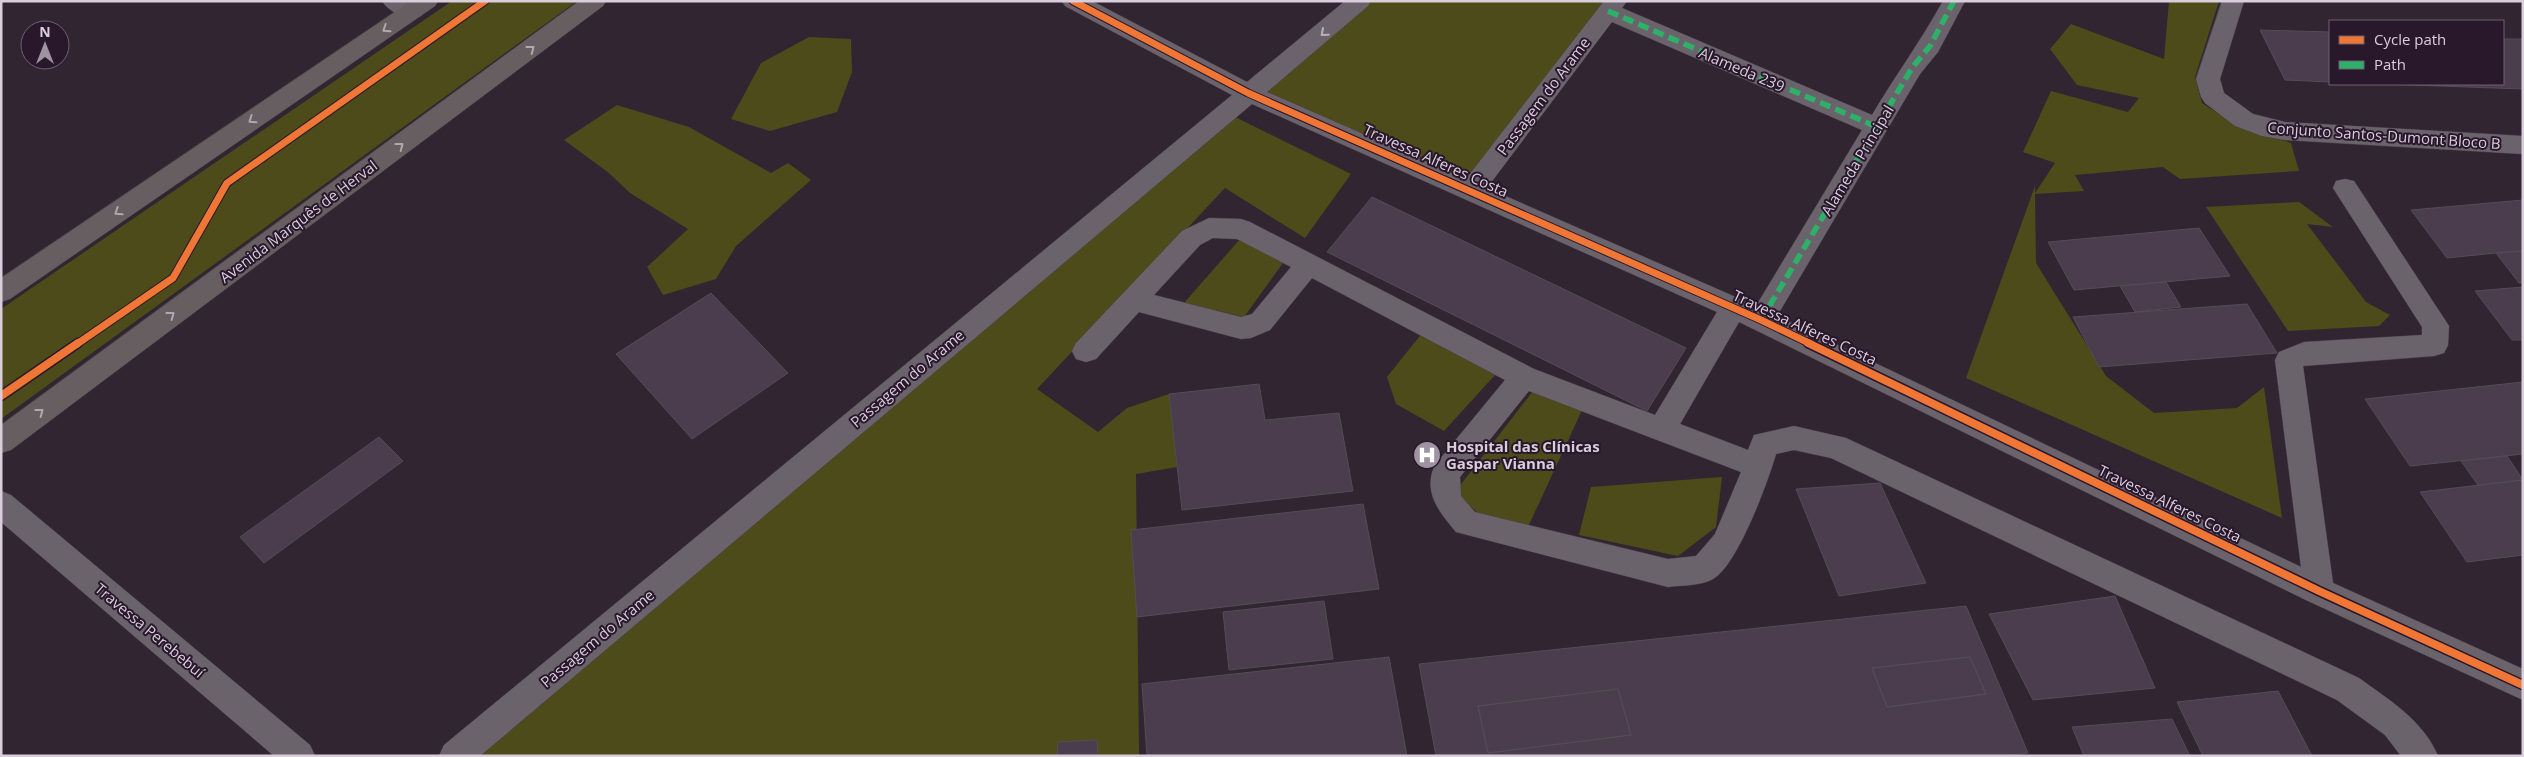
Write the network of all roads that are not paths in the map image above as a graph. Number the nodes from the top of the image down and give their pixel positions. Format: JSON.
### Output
{"nodes":[{"id":1,"x":595,"y":1,"type":"edge"},
{"id":2,"x":1073,"y":1,"type":"edge"},
{"id":3,"x":1360,"y":1,"type":"edge"},
{"id":4,"x":1954,"y":1,"type":"edge"},
{"id":5,"x":2233,"y":1,"type":"edge"},
{"id":6,"x":411,"y":4,"type":"edge"},
{"id":7,"x":1612,"y":6,"type":"edge"},
{"id":8,"x":1248,"y":93,"type":"junction"},
{"id":9,"x":1876,"y":126,"type":"junction"},
{"id":10,"x":2523,"y":145,"type":"edge"},
{"id":11,"x":2345,"y":188,"type":"dead end"},
{"id":12,"x":1471,"y":191,"type":"junction"},
{"id":13,"x":1309,"y":264,"type":"junction"},
{"id":14,"x":1,"y":292,"type":"edge"},
{"id":15,"x":1134,"y":300,"type":"junction"},
{"id":16,"x":1733,"y":308,"type":"junction"},
{"id":17,"x":1760,"y":320,"type":"junction"},
{"id":18,"x":1086,"y":351,"type":"dead end"},
{"id":19,"x":1524,"y":377,"type":"junction"},
{"id":20,"x":1662,"y":429,"type":"junction"},
{"id":21,"x":1,"y":441,"type":"edge"},
{"id":22,"x":1758,"y":466,"type":"junction"},
{"id":23,"x":1,"y":504,"type":"edge"},
{"id":24,"x":2319,"y":591,"type":"junction"},
{"id":25,"x":2523,"y":685,"type":"edge"},
{"id":26,"x":299,"y":756,"type":"edge"},
{"id":27,"x":455,"y":756,"type":"edge"},
{"id":28,"x":2422,"y":756,"type":"edge"}],
"edges":[{"from":21,"to":1,"type":"main road","name":"Avenida Marquês de Herval","one_way":true},
{"from":2,"to":8,"type":"street","name":"Travessa Alferes Costa"},
{"from":3,"to":8,"type":"street","name":"Passagem do Arame","one_way":true},
{"from":4,"to":9,"type":"street","name":"Alameda Principal"},
{"from":5,"to":10,"type":"street","name":"Conjunto Santos-Dumont Bloco B"},
{"from":6,"to":14,"type":"main road","one_way":true},
{"from":7,"to":9,"type":"street","name":"Alameda 239"},
{"from":7,"to":12,"type":"street","name":"Passagem do Arame"},
{"from":8,"to":12,"type":"street","name":"Travessa Alferes Costa"},
{"from":8,"to":27,"type":"street","name":"Passagem do Arame"},
{"from":9,"to":17,"type":"street","name":"Alameda Principal"},
{"from":11,"to":24,"type":"street"},
{"from":12,"to":16,"type":"street","name":"Travessa Alferes Costa"},
{"from":13,"to":15,"type":"street"},
{"from":13,"to":15,"type":"street"},
{"from":13,"to":19,"type":"street"},
{"from":15,"to":18,"type":"street"},
{"from":16,"to":17,"type":"street","name":"Travessa Alferes Costa"},
{"from":16,"to":20,"type":"street"},
{"from":17,"to":24,"type":"street","name":"Travessa Alferes Costa"},
{"from":19,"to":20,"type":"street"},
{"from":19,"to":22,"type":"street"},
{"from":20,"to":22,"type":"street"},
{"from":22,"to":28,"type":"street"},
{"from":23,"to":26,"type":"street","name":"Travessa Perebebuí"},
{"from":24,"to":25,"type":"street","name":"Travessa Alferes Costa"}]}
